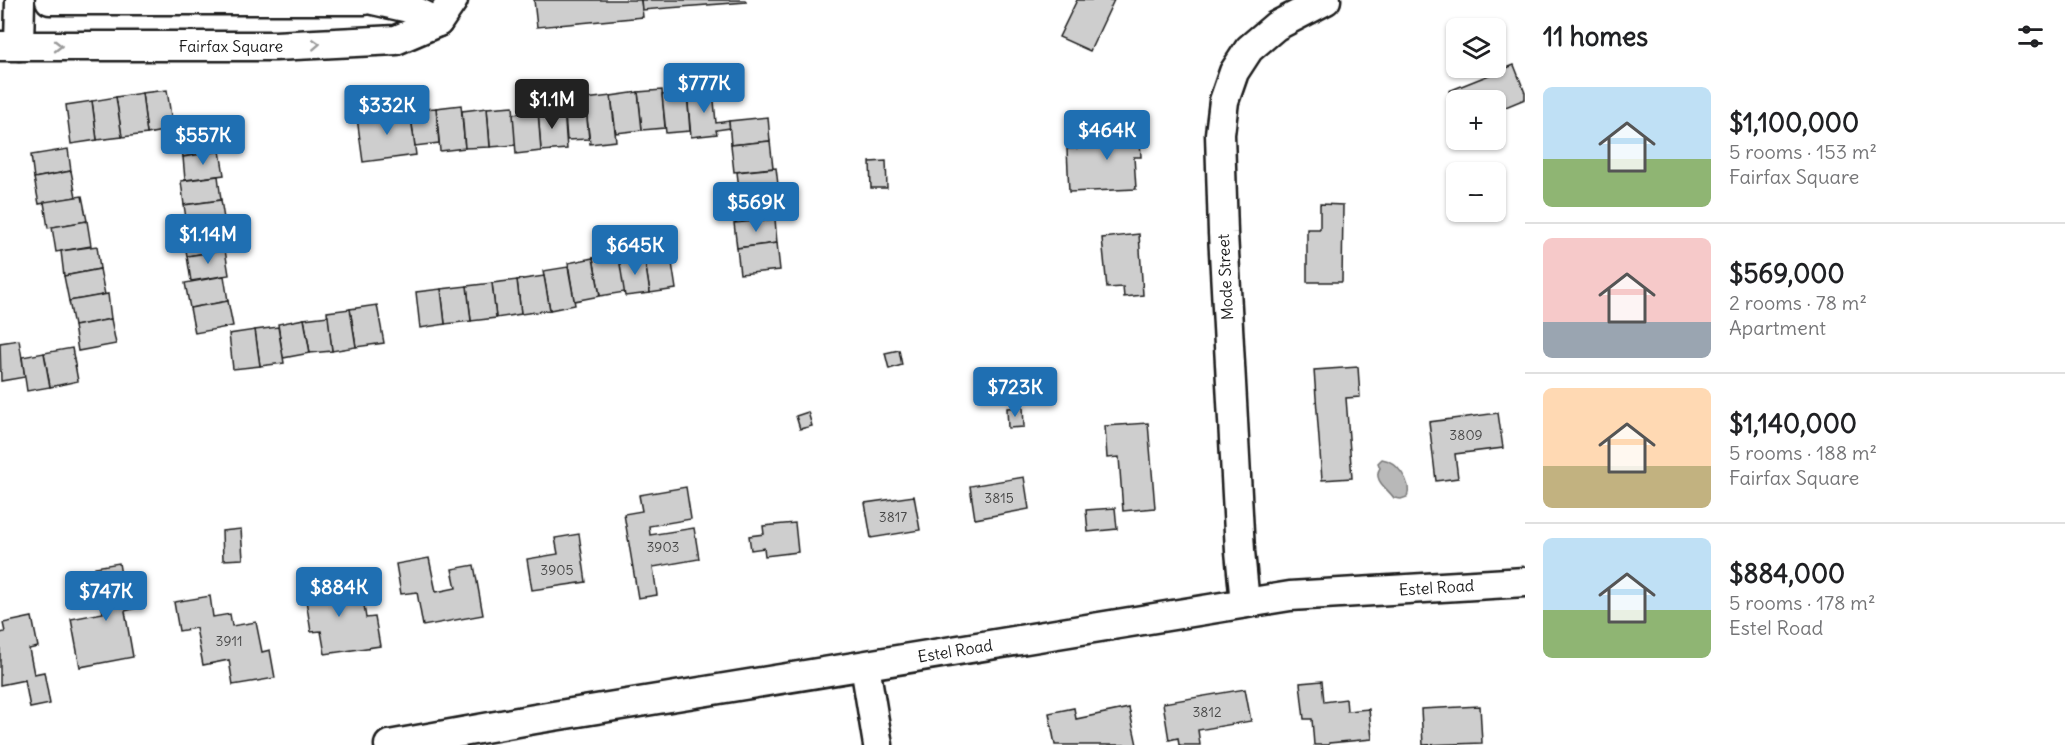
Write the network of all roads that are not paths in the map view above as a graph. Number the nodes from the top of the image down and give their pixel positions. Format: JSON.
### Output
{"nodes":[{"id":1,"x":20,"y":0,"type":"edge"},
{"id":2,"x":50,"y":0,"type":"edge"},
{"id":3,"x":340,"y":0,"type":"edge"},
{"id":4,"x":364,"y":0,"type":"edge"},
{"id":5,"x":373,"y":0,"type":"edge"},
{"id":6,"x":1326,"y":0,"type":"edge"},
{"id":7,"x":445,"y":11,"type":"edge"},
{"id":8,"x":9,"y":46,"type":"edge"},
{"id":9,"x":1525,"y":582,"type":"edge"},
{"id":10,"x":1245,"y":603,"type":"junction"},
{"id":11,"x":865,"y":666,"type":"junction"},
{"id":12,"x":389,"y":745,"type":"edge"},
{"id":13,"x":878,"y":745,"type":"edge"}],
"edges":[{"from":1,"to":8,"type":"street","name":"Fairfax Square"},
{"from":2,"to":3,"type":"street"},
{"from":3,"to":4,"type":"street"},
{"from":5,"to":7,"type":"street","name":"Fairfax Square"},
{"from":6,"to":10,"type":"street","name":"Mode Street"},
{"from":8,"to":7,"type":"street","name":"Fairfax Square","one_way":true},
{"from":9,"to":10,"type":"street","name":"Estel Road"},
{"from":10,"to":11,"type":"street","name":"Estel Road"},
{"from":11,"to":12,"type":"street","name":"Estel Road"},
{"from":11,"to":13,"type":"street"}]}
